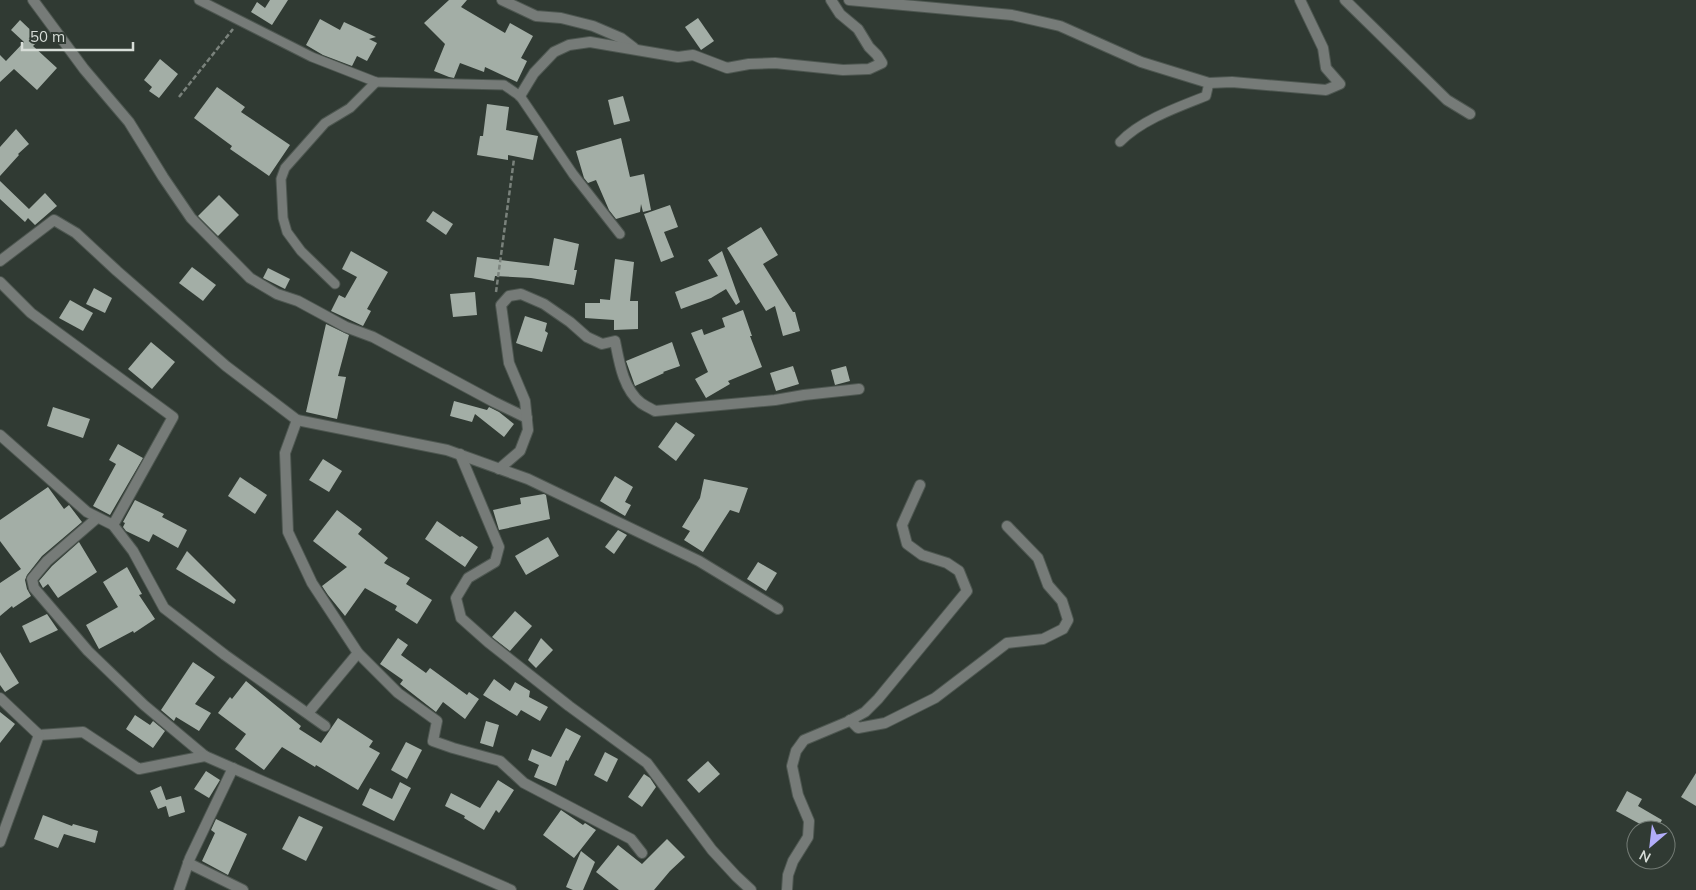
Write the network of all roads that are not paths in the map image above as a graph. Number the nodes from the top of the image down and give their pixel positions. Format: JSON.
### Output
{"nodes":[{"id":1,"x":33,"y":0,"type":"edge"},
{"id":2,"x":199,"y":0,"type":"edge"},
{"id":3,"x":502,"y":0,"type":"edge"},
{"id":4,"x":831,"y":0,"type":"edge"},
{"id":5,"x":849,"y":0,"type":"edge"},
{"id":6,"x":1300,"y":0,"type":"edge"},
{"id":7,"x":1345,"y":0,"type":"edge"},
{"id":8,"x":635,"y":49,"type":"junction"},
{"id":9,"x":376,"y":82,"type":"junction"},
{"id":10,"x":1209,"y":83,"type":"junction"},
{"id":11,"x":520,"y":96,"type":"junction"},
{"id":12,"x":1470,"y":114,"type":"dead end"},
{"id":13,"x":1120,"y":142,"type":"dead end"},
{"id":14,"x":620,"y":234,"type":"dead end"},
{"id":15,"x":0,"y":261,"type":"edge"},
{"id":16,"x":0,"y":282,"type":"edge"},
{"id":17,"x":335,"y":284,"type":"dead end"},
{"id":18,"x":859,"y":388,"type":"dead end"},
{"id":19,"x":527,"y":418,"type":"junction"},
{"id":20,"x":297,"y":420,"type":"junction"},
{"id":21,"x":0,"y":435,"type":"edge"},
{"id":22,"x":460,"y":454,"type":"junction"},
{"id":23,"x":499,"y":469,"type":"junction"},
{"id":24,"x":920,"y":485,"type":"dead end"},
{"id":25,"x":97,"y":518,"type":"junction"},
{"id":26,"x":113,"y":525,"type":"junction"},
{"id":27,"x":1007,"y":526,"type":"dead end"},
{"id":28,"x":778,"y":609,"type":"dead end"},
{"id":29,"x":358,"y":653,"type":"junction"},
{"id":30,"x":0,"y":698,"type":"edge"},
{"id":31,"x":308,"y":713,"type":"junction"},
{"id":32,"x":850,"y":720,"type":"junction"},
{"id":33,"x":325,"y":726,"type":"dead end"},
{"id":34,"x":39,"y":735,"type":"junction"},
{"id":35,"x":205,"y":756,"type":"junction"},
{"id":36,"x":232,"y":768,"type":"junction"},
{"id":37,"x":0,"y":842,"type":"edge"},
{"id":38,"x":642,"y":853,"type":"dead end"},
{"id":39,"x":188,"y":863,"type":"junction"},
{"id":40,"x":179,"y":890,"type":"edge"},
{"id":41,"x":244,"y":890,"type":"edge"},
{"id":42,"x":510,"y":890,"type":"edge"},
{"id":43,"x":752,"y":890,"type":"edge"},
{"id":44,"x":787,"y":890,"type":"edge"}],
"edges":[{"from":1,"to":19,"type":"street"},
{"from":2,"to":9,"type":"lane"},
{"from":3,"to":8,"type":"street"},
{"from":4,"to":8,"type":"street"},
{"from":5,"to":10,"type":"street"},
{"from":6,"to":10,"type":"street"},
{"from":7,"to":12,"type":"street"},
{"from":8,"to":11,"type":"street"},
{"from":9,"to":11,"type":"lane"},
{"from":9,"to":17,"type":"lane"},
{"from":10,"to":13,"type":"lane"},
{"from":11,"to":14,"type":"lane"},
{"from":15,"to":20,"type":"street"},
{"from":16,"to":26,"type":"street"},
{"from":18,"to":19,"type":"street"},
{"from":19,"to":23,"type":"street"},
{"from":20,"to":22,"type":"street"},
{"from":20,"to":29,"type":"street"},
{"from":21,"to":25,"type":"street"},
{"from":22,"to":23,"type":"street"},
{"from":22,"to":43,"type":"street"},
{"from":23,"to":28,"type":"street"},
{"from":24,"to":32,"type":"street"},
{"from":25,"to":26,"type":"street"},
{"from":25,"to":35,"type":"street"},
{"from":26,"to":31,"type":"street"},
{"from":27,"to":32,"type":"street"},
{"from":29,"to":31,"type":"street"},
{"from":29,"to":38,"type":"street"},
{"from":30,"to":34,"type":"street"},
{"from":31,"to":33,"type":"street"},
{"from":32,"to":44,"type":"street"},
{"from":34,"to":35,"type":"street"},
{"from":34,"to":37,"type":"street"},
{"from":35,"to":36,"type":"street"},
{"from":36,"to":39,"type":"street"},
{"from":36,"to":42,"type":"street"},
{"from":39,"to":40,"type":"street"},
{"from":39,"to":41,"type":"street"}]}
